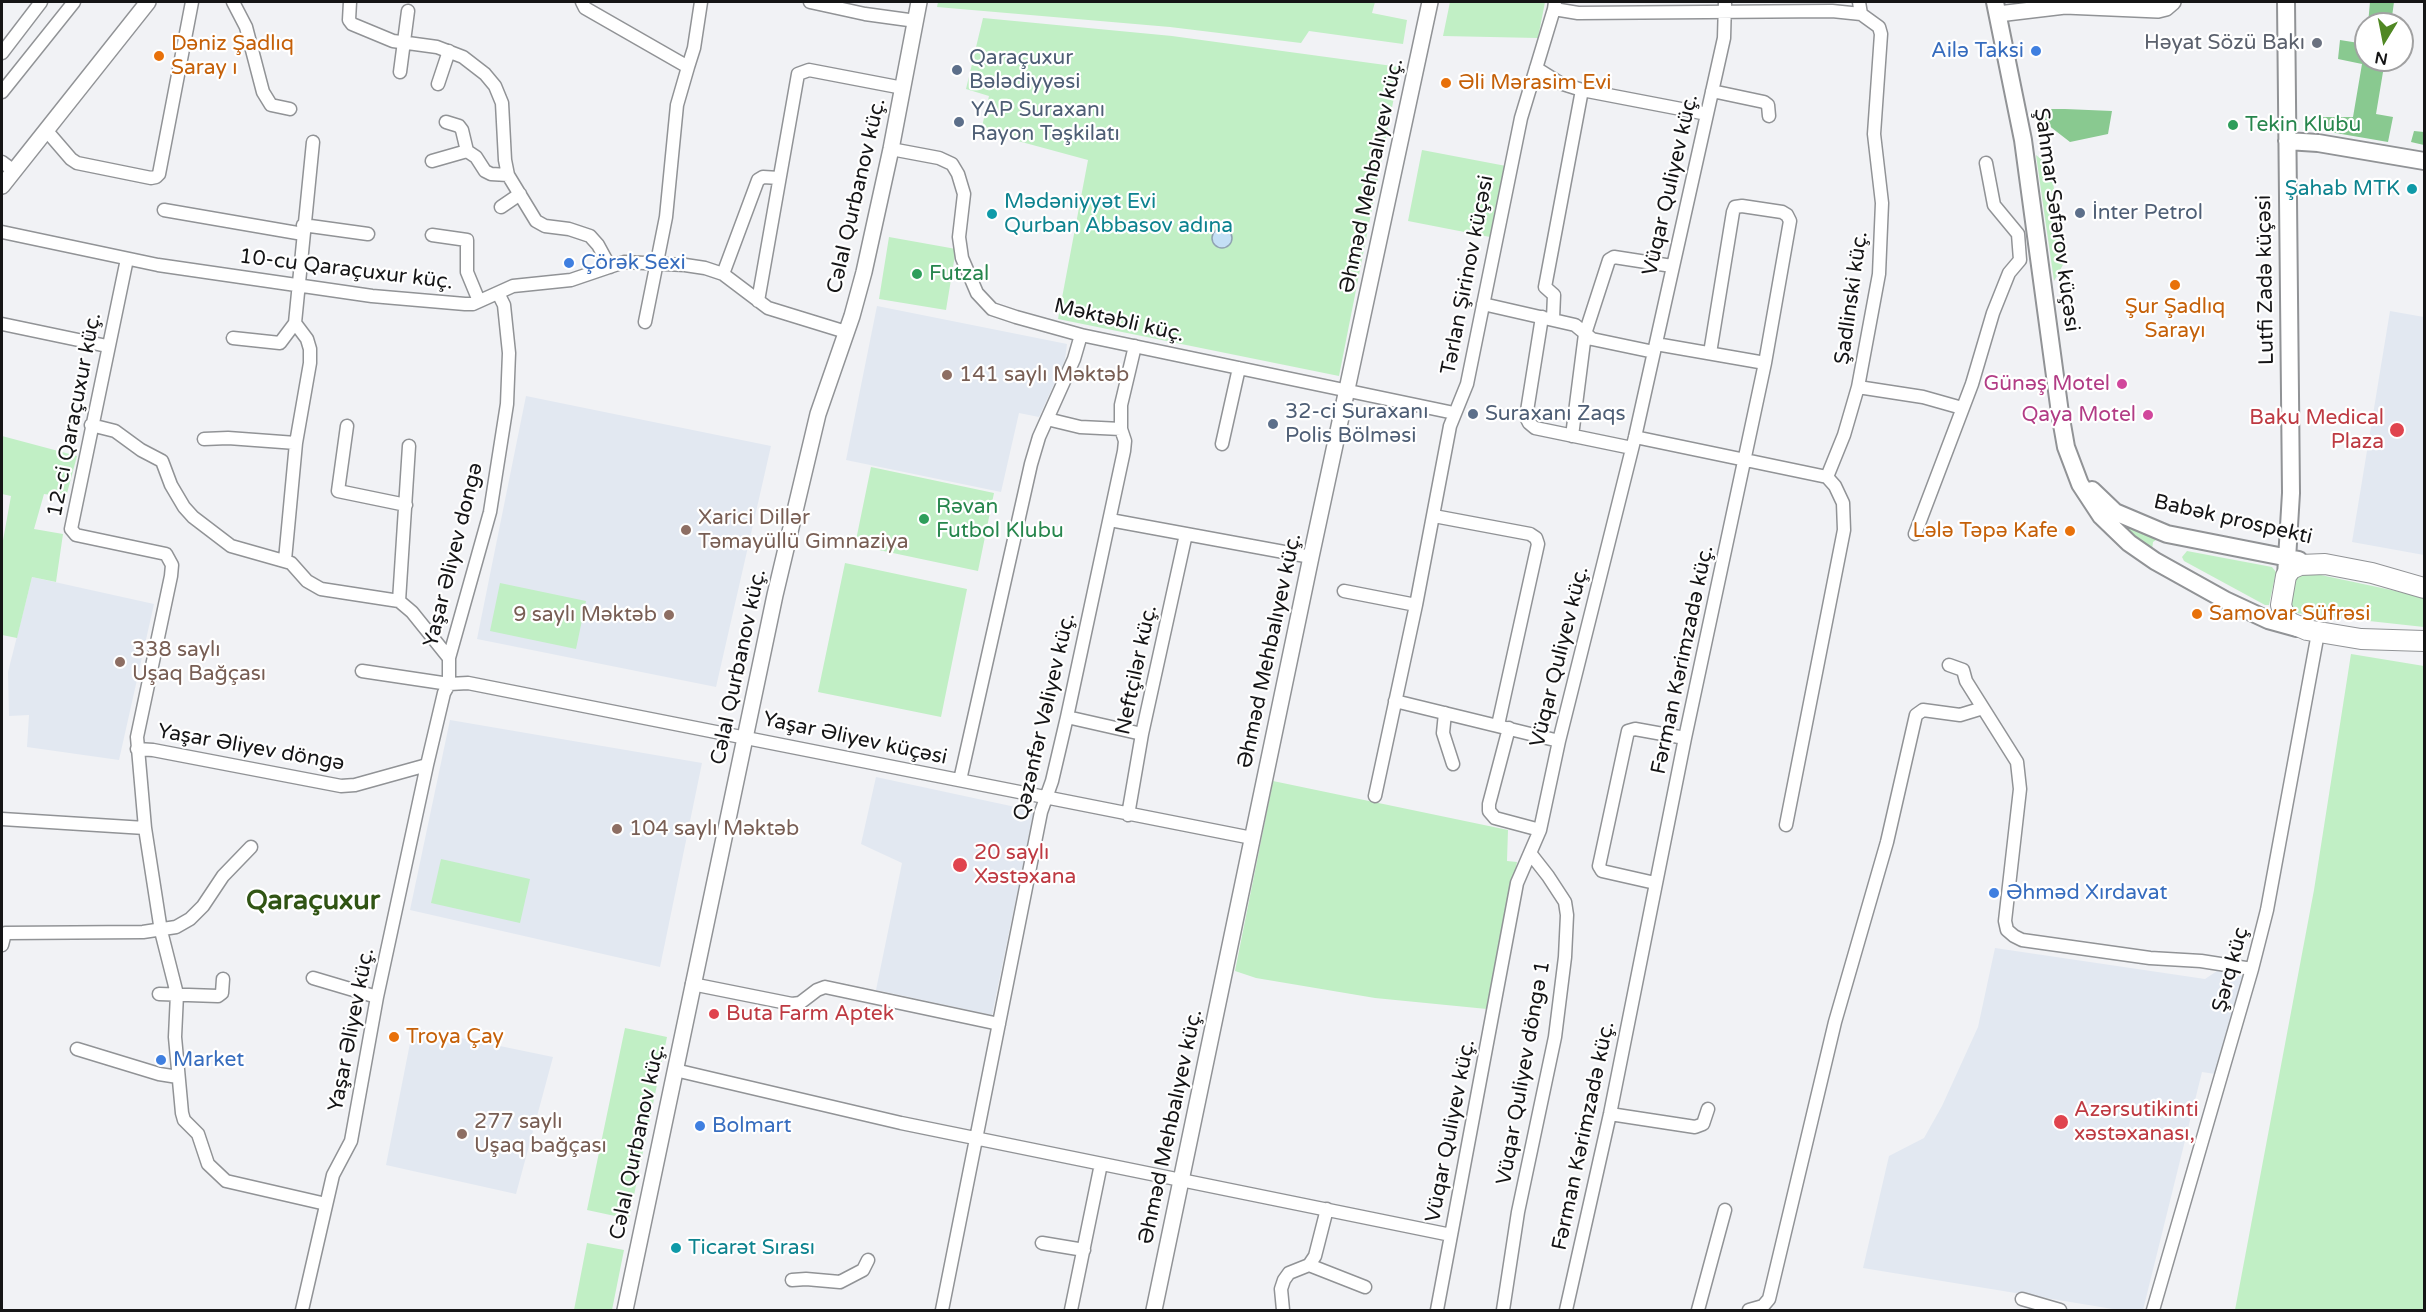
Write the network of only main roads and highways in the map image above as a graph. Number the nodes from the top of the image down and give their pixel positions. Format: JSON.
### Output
{"nodes":[{"id":1,"x":2286,"y":2,"type":"edge"},
{"id":2,"x":1996,"y":8,"type":"edge"},
{"id":3,"x":2286,"y":141,"type":"junction"},
{"id":4,"x":2424,"y":161,"type":"edge"},
{"id":5,"x":2068,"y":452,"type":"junction"},
{"id":6,"x":2183,"y":538,"type":"junction"},
{"id":7,"x":2287,"y":567,"type":"junction"},
{"id":8,"x":2168,"y":569,"type":"junction"},
{"id":9,"x":2373,"y":573,"type":"junction"},
{"id":10,"x":2424,"y":582,"type":"edge"},
{"id":11,"x":2424,"y":588,"type":"edge"},
{"id":12,"x":2313,"y":631,"type":"junction"},
{"id":13,"x":2361,"y":639,"type":"junction"},
{"id":14,"x":2424,"y":641,"type":"edge"},
{"id":15,"x":2424,"y":650,"type":"edge"}],
"edges":[{"from":1,"to":3,"type":"main road","name":"Lutfi Zadə küçəsi"},
{"from":2,"to":5,"type":"main road","name":"Şahmar Səfərov küçəsi"},
{"from":3,"to":4,"type":"main road"},
{"from":3,"to":7,"type":"main road","name":"Lutfi Zadə küçəsi"},
{"from":5,"to":6,"type":"main road","name":"Babək prospekti"},
{"from":5,"to":8,"type":"main road","name":"Babək prospekti"},
{"from":6,"to":7,"type":"main road","name":"Babək prospekti"},
{"from":6,"to":8,"type":"main road"},
{"from":7,"to":9,"type":"main road","name":"Babək prospekti"},
{"from":7,"to":12,"type":"main road","name":"Babək prospekti"},
{"from":8,"to":12,"type":"main road","name":"Babək prospekti"},
{"from":9,"to":10,"type":"main road","name":"Babək prospekti"},
{"from":9,"to":11,"type":"main road","name":"Babək prospekti"},
{"from":12,"to":13,"type":"main road","name":"Babək prospekti"},
{"from":13,"to":14,"type":"main road","name":"Babək prospekti"},
{"from":13,"to":15,"type":"main road","name":"Babək prospekti"}]}
